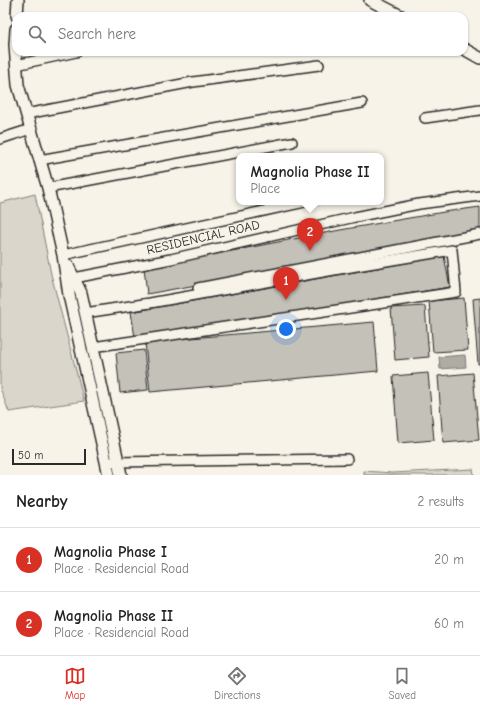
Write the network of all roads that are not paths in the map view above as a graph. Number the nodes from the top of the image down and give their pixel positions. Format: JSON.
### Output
{"nodes":[{"id":1,"x":18,"y":0,"type":"edge"},
{"id":2,"x":370,"y":0,"type":"edge"},
{"id":3,"x":17,"y":12,"type":"edge"},
{"id":4,"x":393,"y":12,"type":"edge"},
{"id":5,"x":468,"y":51,"type":"edge"},
{"id":6,"x":16,"y":56,"type":"edge"},
{"id":7,"x":58,"y":56,"type":"edge"},
{"id":8,"x":480,"y":58,"type":"edge"},
{"id":9,"x":16,"y":65,"type":"junction"},
{"id":10,"x":319,"y":65,"type":"dead end"},
{"id":11,"x":362,"y":103,"type":"dead end"},
{"id":12,"x":480,"y":110,"type":"edge"},
{"id":13,"x":26,"y":114,"type":"junction"},
{"id":14,"x":425,"y":118,"type":"dead end"},
{"id":15,"x":30,"y":129,"type":"junction"},
{"id":16,"x":0,"y":139,"type":"edge"},
{"id":17,"x":292,"y":142,"type":"dead end"},
{"id":18,"x":40,"y":160,"type":"junction"},
{"id":19,"x":48,"y":188,"type":"junction"},
{"id":20,"x":480,"y":196,"type":"edge"},
{"id":21,"x":291,"y":205,"type":"edge"},
{"id":22,"x":480,"y":234,"type":"edge"},
{"id":23,"x":63,"y":255,"type":"junction"},
{"id":24,"x":74,"y":278,"type":"junction"},
{"id":25,"x":85,"y":311,"type":"junction"},
{"id":26,"x":93,"y":347,"type":"junction"},
{"id":27,"x":348,"y":460,"type":"dead end"},
{"id":28,"x":106,"y":462,"type":"junction"},
{"id":29,"x":118,"y":462,"type":"junction"},
{"id":30,"x":108,"y":475,"type":"edge"},
{"id":31,"x":121,"y":475,"type":"edge"}],
"edges":[{"from":1,"to":3,"type":"street"},
{"from":2,"to":4,"type":"street"},
{"from":5,"to":8,"type":"street"},
{"from":6,"to":9,"type":"street"},
{"from":7,"to":9,"type":"street"},
{"from":9,"to":13,"type":"street"},
{"from":10,"to":13,"type":"street"},
{"from":11,"to":18,"type":"street"},
{"from":12,"to":14,"type":"street"},
{"from":13,"to":15,"type":"street"},
{"from":15,"to":16,"type":"street"},
{"from":15,"to":18,"type":"street"},
{"from":17,"to":19,"type":"street"},
{"from":18,"to":19,"type":"street"},
{"from":19,"to":23,"type":"street"},
{"from":20,"to":24,"type":"street","name":"RESIDENCIAL ROAD"},
{"from":21,"to":23,"type":"street"},
{"from":22,"to":25,"type":"street"},
{"from":23,"to":24,"type":"street"},
{"from":23,"to":28,"type":"street"},
{"from":24,"to":25,"type":"street"},
{"from":25,"to":26,"type":"street"},
{"from":25,"to":26,"type":"street"},
{"from":26,"to":29,"type":"street"},
{"from":27,"to":29,"type":"street"},
{"from":28,"to":29,"type":"street"},
{"from":28,"to":30,"type":"street"},
{"from":29,"to":31,"type":"street"}]}
